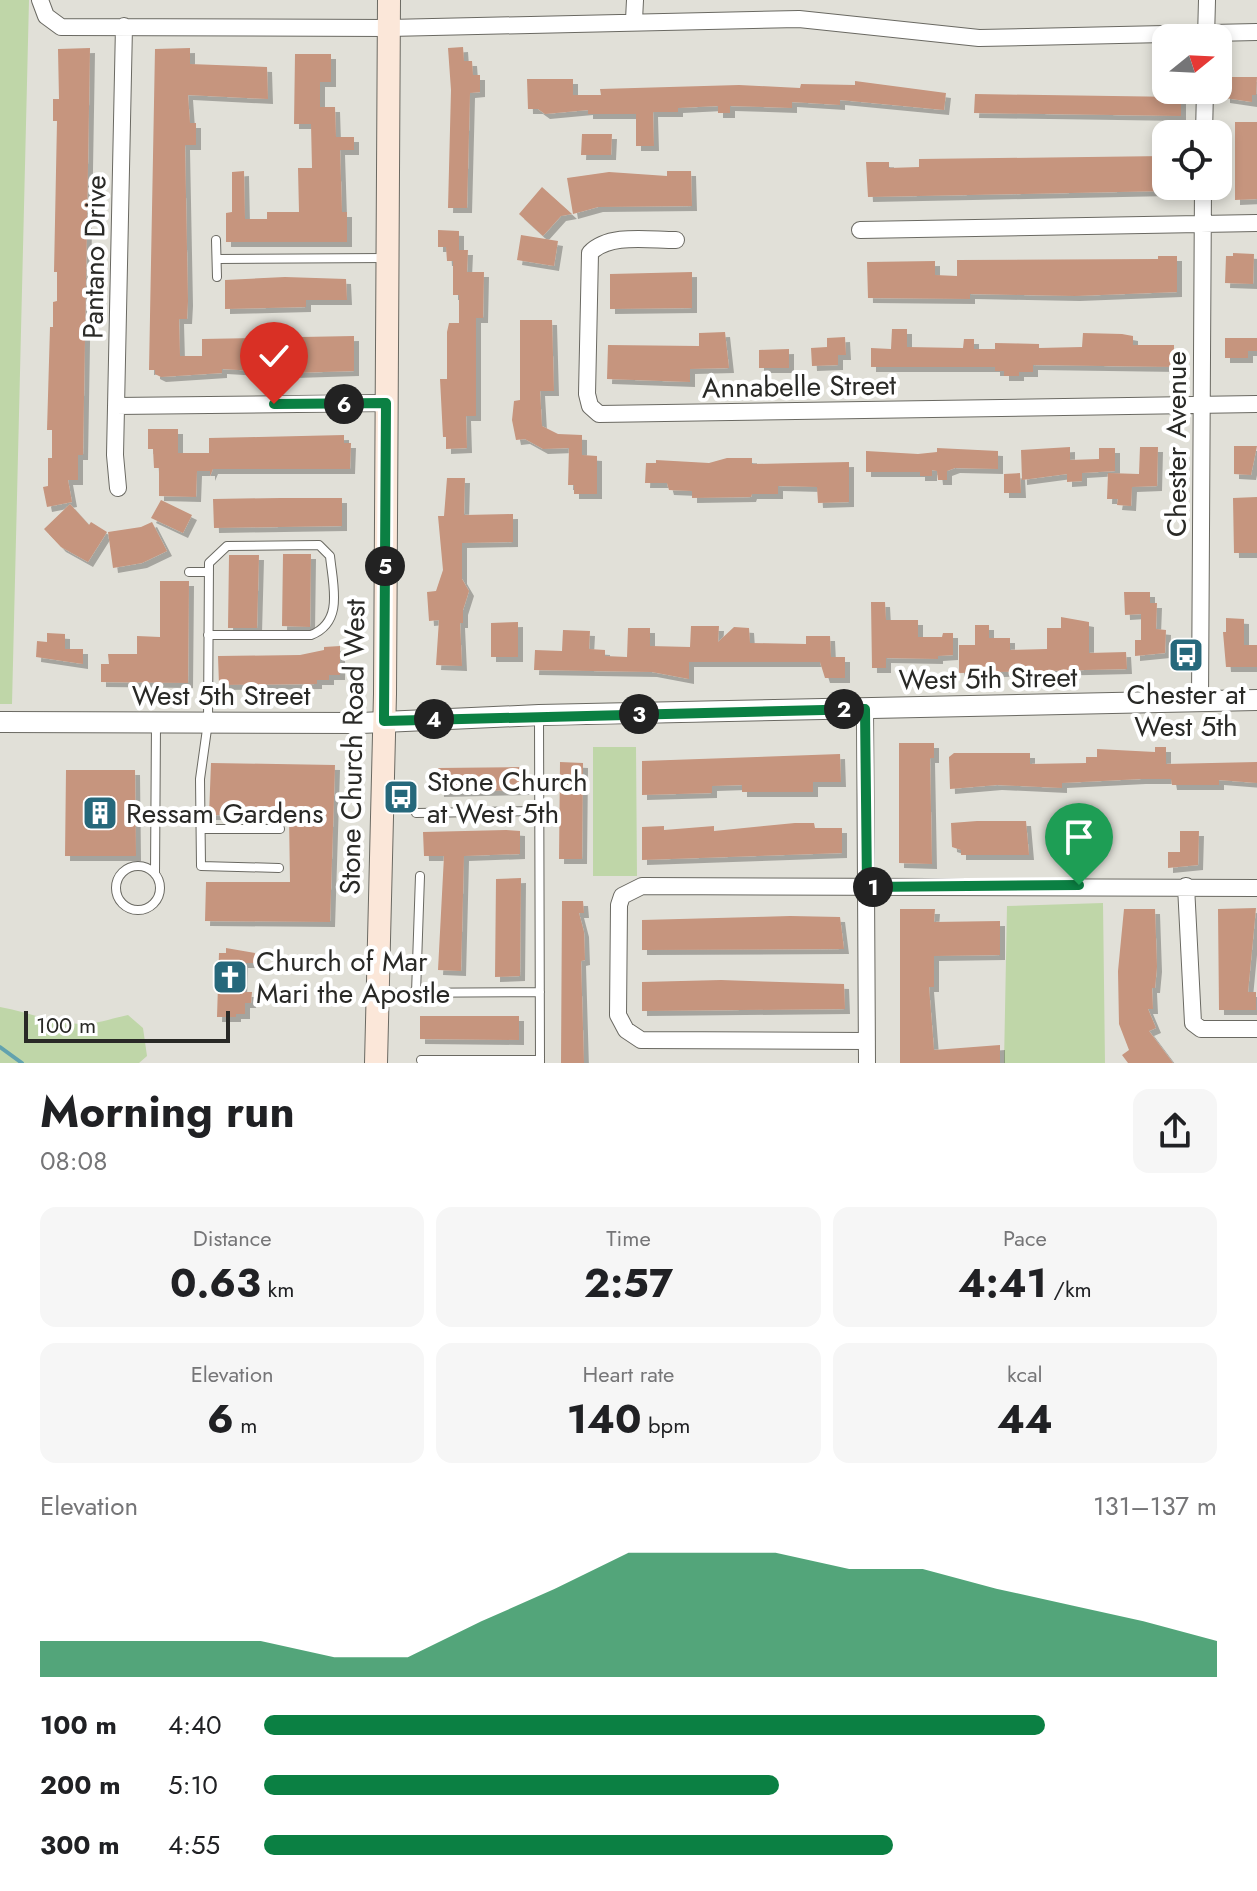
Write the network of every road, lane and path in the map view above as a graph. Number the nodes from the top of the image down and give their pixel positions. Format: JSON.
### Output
{"nodes":[{"id":1,"x":40,"y":0,"type":"edge"},
{"id":2,"x":389,"y":0,"type":"edge"},
{"id":3,"x":635,"y":0,"type":"edge"},
{"id":4,"x":1207,"y":0,"type":"edge"},
{"id":5,"x":634,"y":20,"type":"junction"},
{"id":6,"x":1206,"y":24,"type":"edge"},
{"id":7,"x":124,"y":26,"type":"junction"},
{"id":8,"x":389,"y":28,"type":"junction"},
{"id":9,"x":1257,"y":32,"type":"edge"},
{"id":10,"x":1232,"y":34,"type":"edge"},
{"id":11,"x":1152,"y":37,"type":"edge"},
{"id":12,"x":1203,"y":200,"type":"edge"},
{"id":13,"x":1257,"y":223,"type":"edge"},
{"id":14,"x":1203,"y":224,"type":"junction"},
{"id":15,"x":860,"y":230,"type":"dead end"},
{"id":16,"x":216,"y":240,"type":"dead end"},
{"id":17,"x":676,"y":240,"type":"dead end"},
{"id":18,"x":387,"y":258,"type":"junction"},
{"id":19,"x":217,"y":259,"type":"junction"},
{"id":20,"x":217,"y":277,"type":"dead end"},
{"id":21,"x":386,"y":403,"type":"junction"},
{"id":22,"x":1257,"y":404,"type":"edge"},
{"id":23,"x":116,"y":406,"type":"junction"},
{"id":24,"x":1201,"y":406,"type":"junction"},
{"id":25,"x":118,"y":488,"type":"dead end"},
{"id":26,"x":189,"y":572,"type":"dead end"},
{"id":27,"x":209,"y":572,"type":"junction"},
{"id":28,"x":208,"y":635,"type":"junction"},
{"id":29,"x":1257,"y":700,"type":"edge"},
{"id":30,"x":1200,"y":702,"type":"junction"},
{"id":31,"x":865,"y":709,"type":"junction"},
{"id":32,"x":539,"y":715,"type":"junction"},
{"id":33,"x":384,"y":721,"type":"junction"},
{"id":34,"x":0,"y":722,"type":"edge"},
{"id":35,"x":208,"y":722,"type":"junction"},
{"id":36,"x":156,"y":723,"type":"junction"},
{"id":37,"x":540,"y":811,"type":"junction"},
{"id":38,"x":416,"y":813,"type":"dead end"},
{"id":39,"x":201,"y":829,"type":"junction"},
{"id":40,"x":280,"y":829,"type":"dead end"},
{"id":41,"x":279,"y":868,"type":"dead end"},
{"id":42,"x":155,"y":874,"type":"junction"},
{"id":43,"x":420,"y":876,"type":"dead end"},
{"id":44,"x":1186,"y":886,"type":"junction"},
{"id":45,"x":867,"y":887,"type":"junction"},
{"id":46,"x":1257,"y":888,"type":"edge"},
{"id":47,"x":540,"y":992,"type":"junction"},
{"id":48,"x":377,"y":993,"type":"junction"},
{"id":49,"x":416,"y":993,"type":"junction"},
{"id":50,"x":1257,"y":1029,"type":"edge"},
{"id":51,"x":867,"y":1041,"type":"junction"},
{"id":52,"x":421,"y":1060,"type":"dead end"},
{"id":53,"x":540,"y":1062,"type":"edge"},
{"id":54,"x":376,"y":1063,"type":"edge"},
{"id":55,"x":867,"y":1063,"type":"edge"}],
"edges":[{"from":1,"to":7,"type":"street"},
{"from":2,"to":8,"type":"main road","name":"Stone Church Road West"},
{"from":3,"to":5,"type":"street"},
{"from":4,"to":6,"type":"street"},
{"from":5,"to":8,"type":"street"},
{"from":5,"to":11,"type":"street"},
{"from":7,"to":8,"type":"street"},
{"from":7,"to":23,"type":"street","name":"Pantano Drive"},
{"from":8,"to":18,"type":"main road","name":"Stone Church Road West"},
{"from":9,"to":10,"type":"street"},
{"from":12,"to":14,"type":"street","name":"Chester Avenue"},
{"from":13,"to":14,"type":"street"},
{"from":14,"to":15,"type":"street"},
{"from":14,"to":24,"type":"street","name":"Chester Avenue"},
{"from":16,"to":19,"type":"lane"},
{"from":17,"to":24,"type":"street","name":"Annabelle Street"},
{"from":18,"to":19,"type":"lane"},
{"from":18,"to":21,"type":"main road","name":"Stone Church Road West"},
{"from":19,"to":20,"type":"lane"},
{"from":21,"to":23,"type":"street"},
{"from":21,"to":33,"type":"main road","name":"Stone Church Road West"},
{"from":22,"to":24,"type":"street","name":"Annabelle Street"},
{"from":23,"to":25,"type":"street","name":"Pantano Drive"},
{"from":24,"to":30,"type":"street","name":"Chester Avenue"},
{"from":26,"to":27,"type":"lane"},
{"from":27,"to":28,"type":"lane"},
{"from":27,"to":28,"type":"lane"},
{"from":28,"to":35,"type":"lane"},
{"from":29,"to":30,"type":"street","name":"West 5th Street"},
{"from":30,"to":31,"type":"street","name":"West 5th Street"},
{"from":31,"to":32,"type":"street","name":"West 5th Street"},
{"from":31,"to":45,"type":"street"},
{"from":32,"to":33,"type":"street","name":"West 5th Street"},
{"from":32,"to":37,"type":"lane"},
{"from":33,"to":35,"type":"street","name":"West 5th Street"},
{"from":33,"to":48,"type":"main road","name":"Stone Church Road West"},
{"from":34,"to":36,"type":"street","name":"West 5th Street"},
{"from":35,"to":36,"type":"street","name":"West 5th Street"},
{"from":35,"to":39,"type":"lane"},
{"from":36,"to":42,"type":"lane"},
{"from":37,"to":38,"type":"lane"},
{"from":37,"to":47,"type":"lane"},
{"from":39,"to":40,"type":"lane"},
{"from":39,"to":41,"type":"lane"},
{"from":42,"to":42,"type":"lane"},
{"from":43,"to":49,"type":"lane"},
{"from":44,"to":45,"type":"street"},
{"from":44,"to":46,"type":"street"},
{"from":44,"to":50,"type":"street"},
{"from":45,"to":51,"type":"street"},
{"from":45,"to":51,"type":"street"},
{"from":47,"to":49,"type":"lane"},
{"from":47,"to":53,"type":"lane"},
{"from":48,"to":49,"type":"lane"},
{"from":48,"to":54,"type":"main road","name":"Stone Church Road West"},
{"from":51,"to":55,"type":"street"},
{"from":52,"to":53,"type":"lane"}]}
